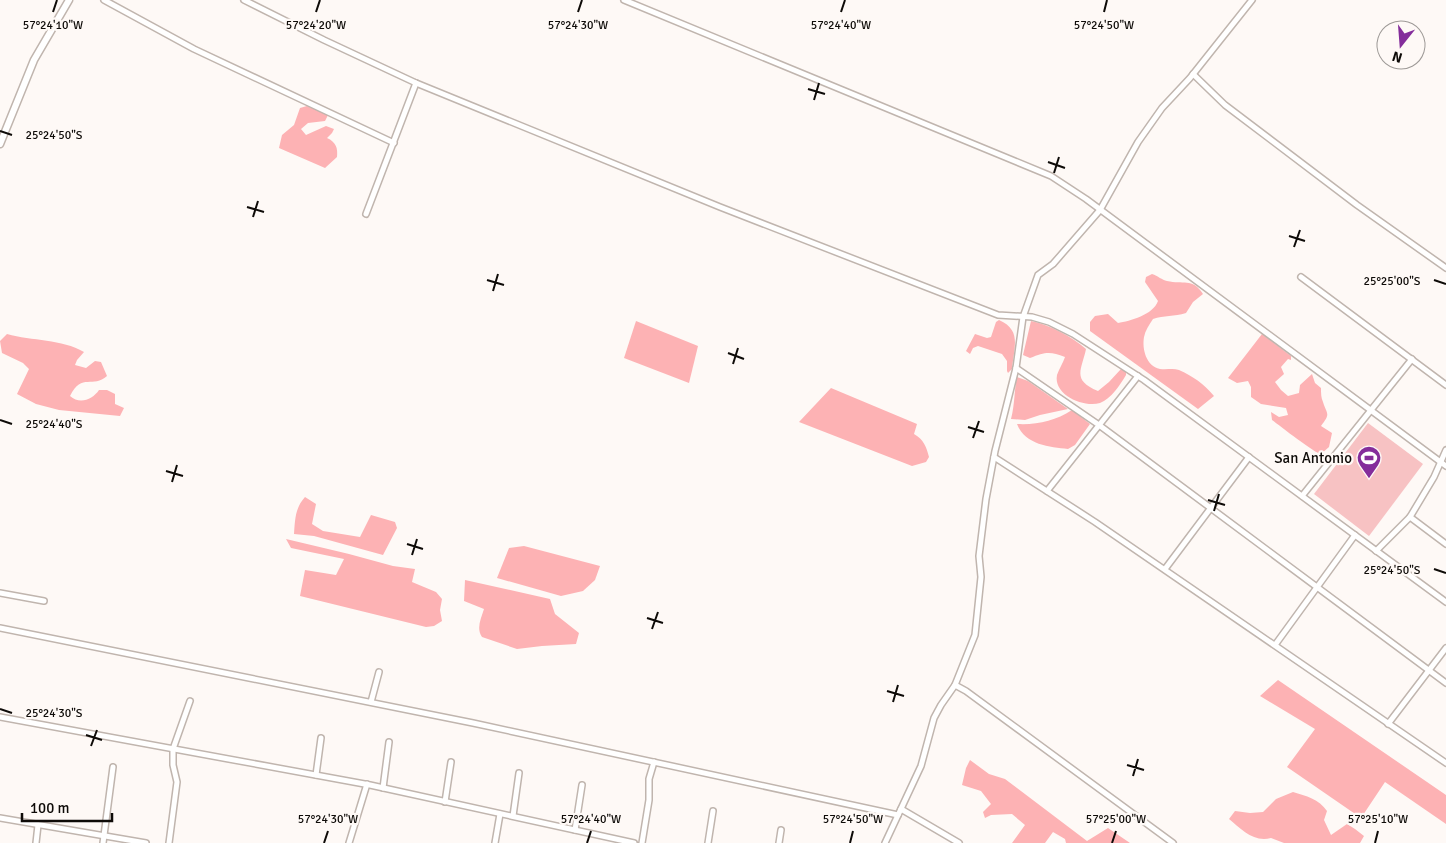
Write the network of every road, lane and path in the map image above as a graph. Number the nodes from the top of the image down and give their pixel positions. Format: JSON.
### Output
{"nodes":[{"id":1,"x":69,"y":0,"type":"edge"},
{"id":2,"x":104,"y":0,"type":"edge"},
{"id":3,"x":244,"y":0,"type":"edge"},
{"id":4,"x":624,"y":0,"type":"edge"},
{"id":5,"x":1252,"y":0,"type":"edge"},
{"id":6,"x":1193,"y":74,"type":"junction"},
{"id":7,"x":416,"y":83,"type":"junction"},
{"id":8,"x":394,"y":142,"type":"junction"},
{"id":9,"x":0,"y":144,"type":"edge"},
{"id":10,"x":1100,"y":210,"type":"junction"},
{"id":11,"x":366,"y":214,"type":"dead end"},
{"id":12,"x":1446,"y":268,"type":"edge"},
{"id":13,"x":1302,"y":277,"type":"dead end"},
{"id":14,"x":1023,"y":317,"type":"junction"},
{"id":15,"x":1412,"y":360,"type":"junction"},
{"id":16,"x":1016,"y":368,"type":"junction"},
{"id":17,"x":1138,"y":376,"type":"junction"},
{"id":18,"x":1446,"y":385,"type":"edge"},
{"id":19,"x":1372,"y":410,"type":"junction"},
{"id":20,"x":1100,"y":425,"type":"junction"},
{"id":21,"x":1446,"y":450,"type":"edge"},
{"id":22,"x":994,"y":457,"type":"junction"},
{"id":23,"x":1249,"y":457,"type":"junction"},
{"id":24,"x":1440,"y":461,"type":"junction"},
{"id":25,"x":1446,"y":466,"type":"edge"},
{"id":26,"x":1047,"y":491,"type":"junction"},
{"id":27,"x":1302,"y":496,"type":"junction"},
{"id":28,"x":1211,"y":508,"type":"junction"},
{"id":29,"x":1410,"y":517,"type":"junction"},
{"id":30,"x":1355,"y":535,"type":"junction"},
{"id":31,"x":1446,"y":544,"type":"edge"},
{"id":32,"x":1376,"y":551,"type":"junction"},
{"id":33,"x":1165,"y":570,"type":"junction"},
{"id":34,"x":1316,"y":588,"type":"junction"},
{"id":35,"x":0,"y":593,"type":"edge"},
{"id":36,"x":44,"y":601,"type":"dead end"},
{"id":37,"x":1446,"y":602,"type":"edge"},
{"id":38,"x":0,"y":628,"type":"edge"},
{"id":39,"x":1275,"y":645,"type":"junction"},
{"id":40,"x":1446,"y":648,"type":"edge"},
{"id":41,"x":1429,"y":671,"type":"junction"},
{"id":42,"x":379,"y":672,"type":"dead end"},
{"id":43,"x":1446,"y":684,"type":"edge"},
{"id":44,"x":955,"y":685,"type":"junction"},
{"id":45,"x":190,"y":701,"type":"dead end"},
{"id":46,"x":371,"y":702,"type":"junction"},
{"id":47,"x":0,"y":717,"type":"edge"},
{"id":48,"x":1388,"y":724,"type":"junction"},
{"id":49,"x":321,"y":738,"type":"dead end"},
{"id":50,"x":389,"y":742,"type":"dead end"},
{"id":51,"x":173,"y":749,"type":"junction"},
{"id":52,"x":451,"y":762,"type":"dead end"},
{"id":53,"x":654,"y":762,"type":"junction"},
{"id":54,"x":1446,"y":763,"type":"edge"},
{"id":55,"x":113,"y":767,"type":"dead end"},
{"id":56,"x":519,"y":773,"type":"dead end"},
{"id":57,"x":316,"y":775,"type":"junction"},
{"id":58,"x":367,"y":784,"type":"junction"},
{"id":59,"x":582,"y":785,"type":"dead end"},
{"id":60,"x":382,"y":788,"type":"junction"},
{"id":61,"x":445,"y":802,"type":"junction"},
{"id":62,"x":902,"y":809,"type":"junction"},
{"id":63,"x":713,"y":811,"type":"dead end"},
{"id":64,"x":500,"y":814,"type":"junction"},
{"id":65,"x":898,"y":815,"type":"junction"},
{"id":66,"x":513,"y":816,"type":"junction"},
{"id":67,"x":0,"y":818,"type":"edge"},
{"id":68,"x":38,"y":825,"type":"junction"},
{"id":69,"x":575,"y":830,"type":"junction"},
{"id":70,"x":781,"y":830,"type":"dead end"},
{"id":71,"x":104,"y":836,"type":"junction"},
{"id":72,"x":36,"y":843,"type":"edge"},
{"id":73,"x":103,"y":843,"type":"edge"},
{"id":74,"x":146,"y":843,"type":"edge"},
{"id":75,"x":169,"y":843,"type":"edge"},
{"id":76,"x":349,"y":843,"type":"edge"},
{"id":77,"x":496,"y":843,"type":"edge"},
{"id":78,"x":634,"y":843,"type":"edge"},
{"id":79,"x":642,"y":843,"type":"edge"},
{"id":80,"x":708,"y":843,"type":"edge"},
{"id":81,"x":779,"y":843,"type":"edge"},
{"id":82,"x":884,"y":843,"type":"edge"},
{"id":83,"x":959,"y":843,"type":"edge"},
{"id":84,"x":1173,"y":843,"type":"edge"}],
"edges":[{"from":1,"to":9,"type":"street"},
{"from":2,"to":8,"type":"street"},
{"from":3,"to":7,"type":"street"},
{"from":4,"to":10,"type":"street"},
{"from":5,"to":6,"type":"street"},
{"from":6,"to":10,"type":"street"},
{"from":6,"to":12,"type":"street"},
{"from":7,"to":8,"type":"street"},
{"from":7,"to":14,"type":"street"},
{"from":8,"to":11,"type":"street"},
{"from":10,"to":14,"type":"street"},
{"from":10,"to":19,"type":"street"},
{"from":13,"to":15,"type":"street"},
{"from":14,"to":16,"type":"street"},
{"from":14,"to":17,"type":"street"},
{"from":15,"to":18,"type":"street"},
{"from":15,"to":19,"type":"street"},
{"from":16,"to":20,"type":"street"},
{"from":16,"to":22,"type":"street"},
{"from":17,"to":20,"type":"street"},
{"from":17,"to":23,"type":"street"},
{"from":19,"to":24,"type":"street"},
{"from":19,"to":27,"type":"street"},
{"from":20,"to":26,"type":"street"},
{"from":20,"to":28,"type":"street"},
{"from":21,"to":24,"type":"street"},
{"from":22,"to":26,"type":"street"},
{"from":22,"to":44,"type":"street"},
{"from":23,"to":27,"type":"street"},
{"from":23,"to":28,"type":"street"},
{"from":24,"to":25,"type":"street"},
{"from":24,"to":29,"type":"street"},
{"from":26,"to":33,"type":"street"},
{"from":27,"to":30,"type":"street"},
{"from":28,"to":33,"type":"street"},
{"from":28,"to":34,"type":"street"},
{"from":29,"to":31,"type":"street"},
{"from":29,"to":32,"type":"street"},
{"from":30,"to":32,"type":"street"},
{"from":30,"to":34,"type":"street"},
{"from":32,"to":37,"type":"street"},
{"from":33,"to":39,"type":"street"},
{"from":34,"to":39,"type":"street"},
{"from":34,"to":41,"type":"street"},
{"from":35,"to":36,"type":"street"},
{"from":38,"to":46,"type":"street"},
{"from":39,"to":48,"type":"street"},
{"from":40,"to":41,"type":"street"},
{"from":41,"to":43,"type":"street"},
{"from":41,"to":48,"type":"street"},
{"from":42,"to":46,"type":"street"},
{"from":44,"to":62,"type":"street"},
{"from":44,"to":84,"type":"street"},
{"from":45,"to":51,"type":"street"},
{"from":46,"to":53,"type":"street"},
{"from":47,"to":51,"type":"street"},
{"from":48,"to":54,"type":"street"},
{"from":49,"to":57,"type":"street"},
{"from":50,"to":60,"type":"street"},
{"from":51,"to":57,"type":"street"},
{"from":51,"to":75,"type":"street"},
{"from":52,"to":61,"type":"street"},
{"from":53,"to":65,"type":"street"},
{"from":53,"to":79,"type":"street"},
{"from":55,"to":71,"type":"street"},
{"from":56,"to":66,"type":"street"},
{"from":57,"to":58,"type":"street"},
{"from":58,"to":60,"type":"street"},
{"from":58,"to":76,"type":"street"},
{"from":59,"to":69,"type":"street"},
{"from":60,"to":61,"type":"street"},
{"from":61,"to":64,"type":"street"},
{"from":62,"to":65,"type":"street"},
{"from":62,"to":83,"type":"street"},
{"from":63,"to":80,"type":"street"},
{"from":64,"to":66,"type":"street"},
{"from":64,"to":77,"type":"street"},
{"from":65,"to":82,"type":"street"},
{"from":66,"to":69,"type":"street"},
{"from":67,"to":68,"type":"street"},
{"from":68,"to":71,"type":"street"},
{"from":68,"to":72,"type":"street"},
{"from":69,"to":78,"type":"street"},
{"from":70,"to":81,"type":"street"},
{"from":71,"to":73,"type":"street"},
{"from":71,"to":74,"type":"street"}]}
